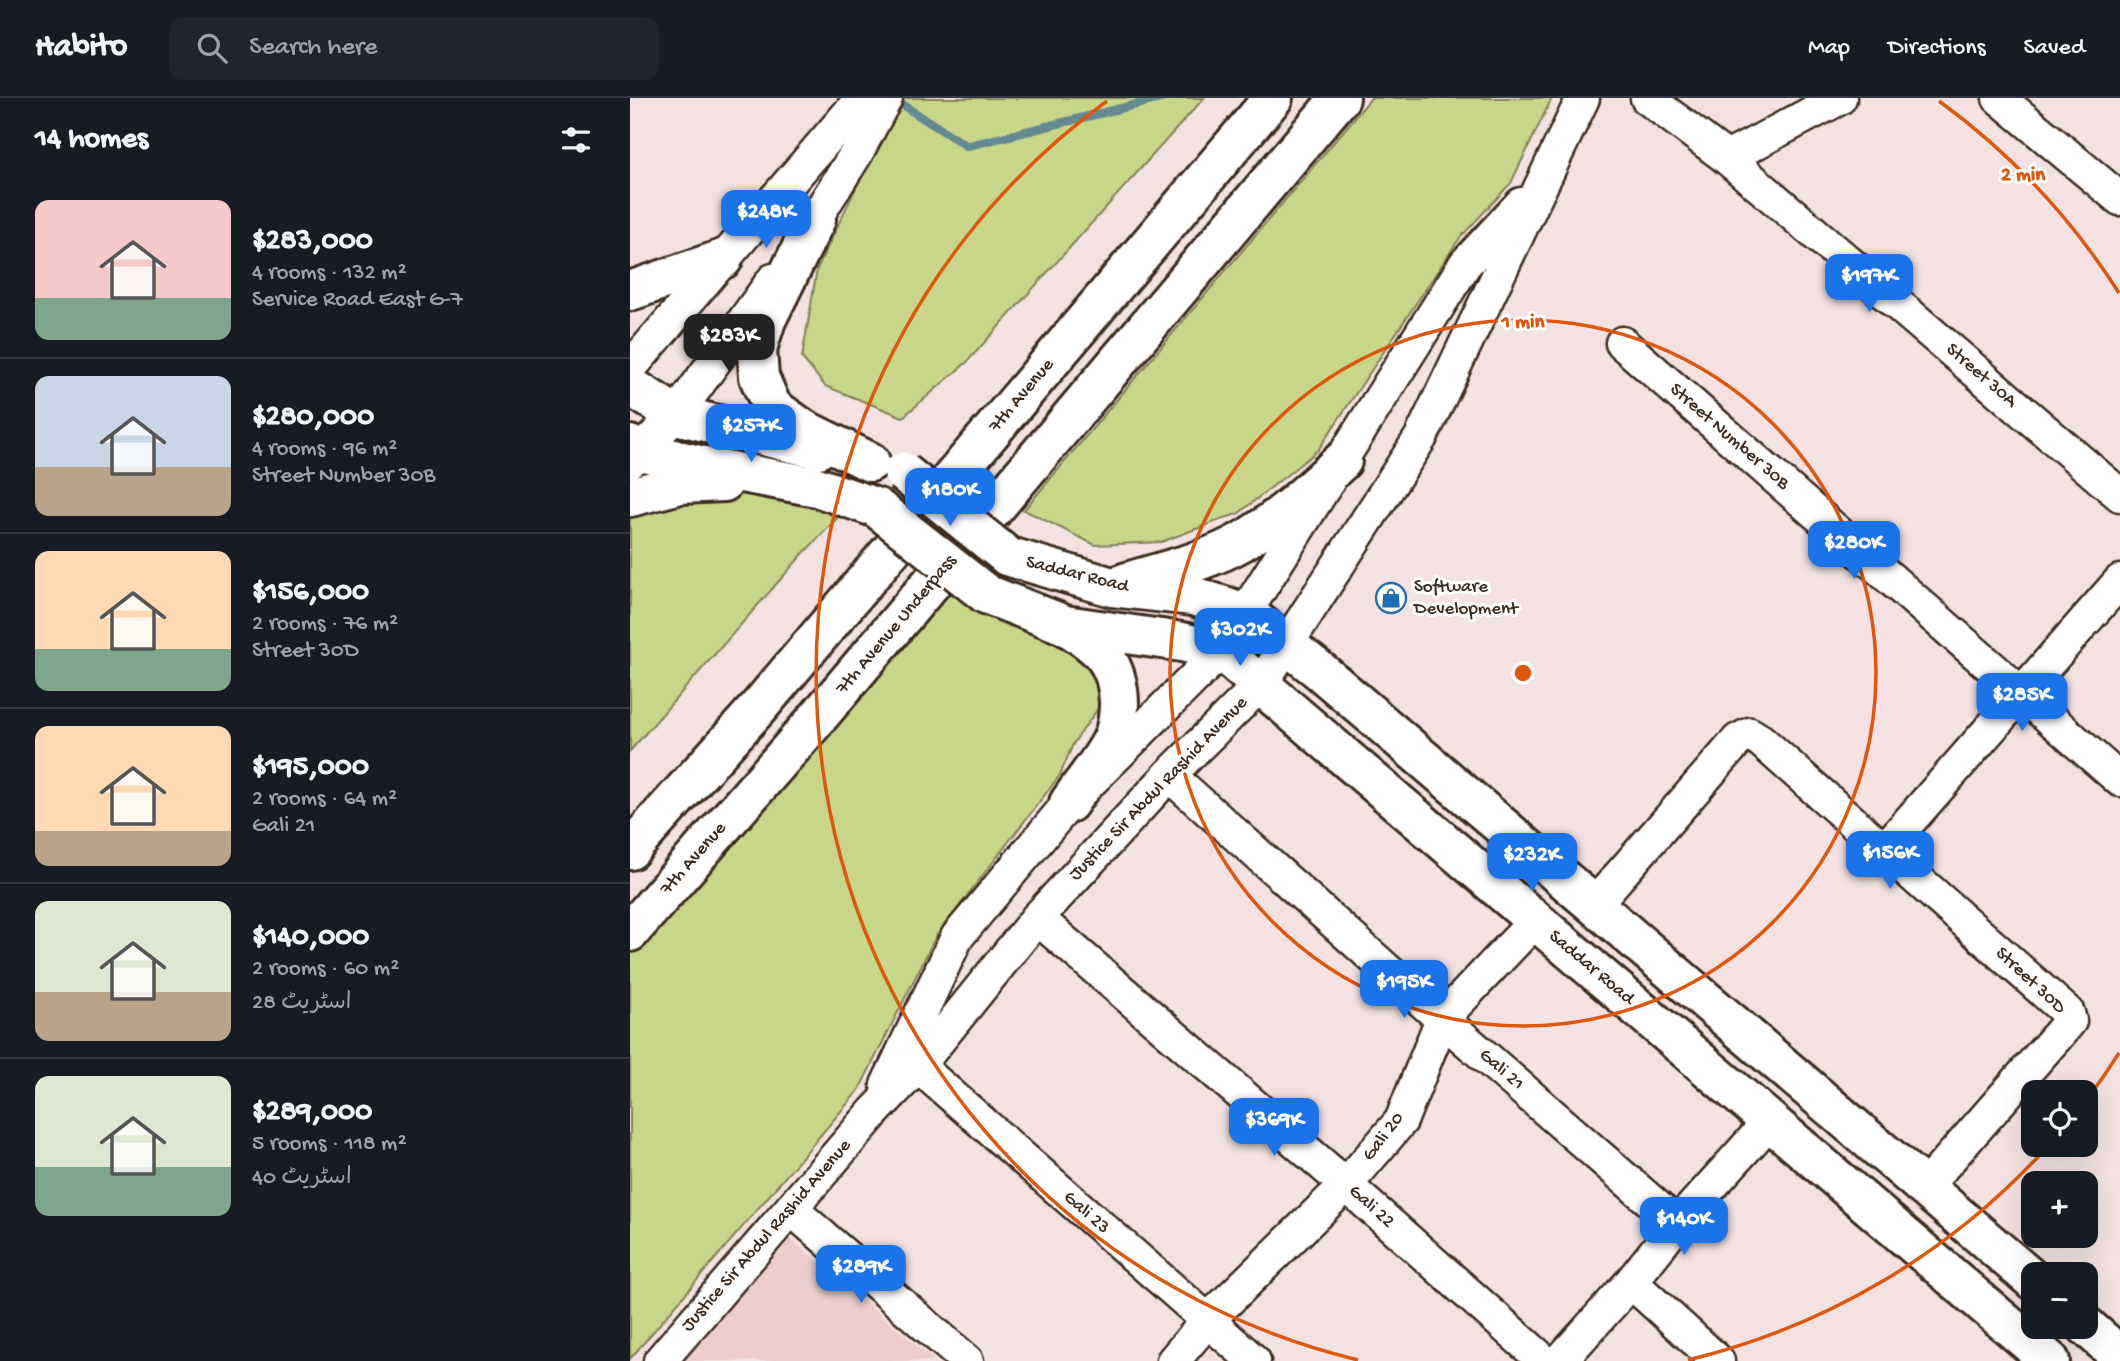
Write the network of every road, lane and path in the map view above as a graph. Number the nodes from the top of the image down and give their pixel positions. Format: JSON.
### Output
{"nodes":[{"id":1,"x":862,"y":98,"type":"edge"},
{"id":2,"x":886,"y":98,"type":"edge"},
{"id":3,"x":1273,"y":98,"type":"edge"},
{"id":4,"x":1340,"y":98,"type":"edge"},
{"id":5,"x":1583,"y":98,"type":"edge"},
{"id":6,"x":1647,"y":98,"type":"edge"},
{"id":7,"x":1840,"y":98,"type":"edge"},
{"id":8,"x":1999,"y":98,"type":"edge"},
{"id":9,"x":1727,"y":158,"type":"junction"},
{"id":10,"x":1543,"y":180,"type":"junction"},
{"id":11,"x":2120,"y":199,"type":"edge"},
{"id":12,"x":816,"y":219,"type":"junction"},
{"id":13,"x":723,"y":260,"type":"junction"},
{"id":14,"x":630,"y":292,"type":"edge"},
{"id":15,"x":1622,"y":343,"type":"dead end"},
{"id":16,"x":630,"y":368,"type":"edge"},
{"id":17,"x":630,"y":386,"type":"edge"},
{"id":18,"x":676,"y":415,"type":"junction"},
{"id":19,"x":633,"y":452,"type":"edge"},
{"id":20,"x":1342,"y":461,"type":"junction"},
{"id":21,"x":887,"y":467,"type":"junction"},
{"id":22,"x":817,"y":488,"type":"junction"},
{"id":23,"x":2120,"y":495,"type":"edge"},
{"id":24,"x":630,"y":497,"type":"edge"},
{"id":25,"x":2120,"y":581,"type":"edge"},
{"id":26,"x":1112,"y":587,"type":"junction"},
{"id":27,"x":1246,"y":613,"type":"junction"},
{"id":28,"x":1065,"y":625,"type":"junction"},
{"id":29,"x":1287,"y":646,"type":"junction"},
{"id":30,"x":1221,"y":651,"type":"junction"},
{"id":31,"x":1261,"y":684,"type":"junction"},
{"id":32,"x":2021,"y":693,"type":"junction"},
{"id":33,"x":814,"y":722,"type":"joint"},
{"id":34,"x":1169,"y":775,"type":"junction"},
{"id":35,"x":2120,"y":780,"type":"edge"},
{"id":36,"x":1069,"y":803,"type":"junction"},
{"id":37,"x":630,"y":850,"type":"edge"},
{"id":38,"x":1884,"y":850,"type":"junction"},
{"id":39,"x":1593,"y":906,"type":"junction"},
{"id":40,"x":1037,"y":918,"type":"junction"},
{"id":41,"x":1535,"y":921,"type":"junction"},
{"id":42,"x":630,"y":932,"type":"edge"},
{"id":43,"x":1442,"y":1019,"type":"junction"},
{"id":44,"x":918,"y":1066,"type":"junction"},
{"id":45,"x":874,"y":1112,"type":"junction"},
{"id":46,"x":1771,"y":1120,"type":"junction"},
{"id":47,"x":1346,"y":1185,"type":"junction"},
{"id":48,"x":1924,"y":1188,"type":"junction"},
{"id":49,"x":790,"y":1209,"type":"junction"},
{"id":50,"x":1677,"y":1224,"type":"junction"},
{"id":51,"x":2021,"y":1270,"type":"edge"},
{"id":52,"x":1631,"y":1282,"type":"junction"},
{"id":53,"x":1208,"y":1320,"type":"junction"},
{"id":54,"x":2098,"y":1337,"type":"edge"},
{"id":55,"x":2120,"y":1356,"type":"edge"},
{"id":56,"x":660,"y":1361,"type":"edge"},
{"id":57,"x":967,"y":1361,"type":"edge"},
{"id":58,"x":1172,"y":1361,"type":"edge"},
{"id":59,"x":1254,"y":1361,"type":"edge"},
{"id":60,"x":1544,"y":1361,"type":"edge"},
{"id":61,"x":1560,"y":1361,"type":"edge"},
{"id":62,"x":1718,"y":1361,"type":"edge"},
{"id":63,"x":2050,"y":1361,"type":"edge"}],
"edges":[{"from":1,"to":13,"type":"street"},
{"from":2,"to":12,"type":"street"},
{"from":3,"to":37,"type":"street","name":"7th Avenue"},
{"from":4,"to":33,"type":"street","name":"7th Avenue Underpass"},
{"from":5,"to":10,"type":"street","name":"Justice Sir Abdul Rashid Avenue"},
{"from":6,"to":9,"type":"street","name":"Street 30A"},
{"from":7,"to":9,"type":"street"},
{"from":8,"to":11,"type":"street"},
{"from":9,"to":23,"type":"street","name":"Street 30A"},
{"from":10,"to":20,"type":"street","name":"Justice Sir Abdul Rashid Avenue"},
{"from":10,"to":29,"type":"street","name":"Justice Sir Abdul Rashid Avenue"},
{"from":12,"to":18,"type":"street"},
{"from":12,"to":21,"type":"street"},
{"from":13,"to":14,"type":"street"},
{"from":13,"to":16,"type":"street"},
{"from":15,"to":32,"type":"street","name":"Street Number 30B"},
{"from":17,"to":18,"type":"street"},
{"from":18,"to":19,"type":"street"},
{"from":18,"to":21,"type":"street"},
{"from":19,"to":22,"type":"street"},
{"from":20,"to":26,"type":"street"},
{"from":20,"to":27,"type":"street","name":"Justice Sir Abdul Rashid Avenue"},
{"from":21,"to":26,"type":"street","name":"Saddar Road","bridge":true},
{"from":22,"to":24,"type":"street"},
{"from":22,"to":28,"type":"street","name":"Saddar Road","bridge":true},
{"from":25,"to":32,"type":"street"},
{"from":26,"to":27,"type":"street","name":"Saddar Road"},
{"from":27,"to":29,"type":"street","name":"Saddar Road"},
{"from":27,"to":30,"type":"street","name":"Justice Sir Abdul Rashid Avenue"},
{"from":28,"to":30,"type":"street","name":"Saddar Road"},
{"from":28,"to":36,"type":"street"},
{"from":29,"to":31,"type":"street","name":"Justice Sir Abdul Rashid Avenue"},
{"from":29,"to":39,"type":"street","name":"Saddar Road"},
{"from":30,"to":31,"type":"street","name":"Saddar Road"},
{"from":30,"to":36,"type":"street","name":"Justice Sir Abdul Rashid Avenue"},
{"from":31,"to":34,"type":"street","name":"Justice Sir Abdul Rashid Avenue"},
{"from":31,"to":41,"type":"street","name":"Saddar Road"},
{"from":32,"to":35,"type":"street","name":"Street Number 30B"},
{"from":32,"to":38,"type":"street"},
{"from":33,"to":42,"type":"street","name":"7th Avenue"},
{"from":34,"to":40,"type":"street","name":"Justice Sir Abdul Rashid Avenue"},
{"from":34,"to":43,"type":"street","name":"Gali 21"},
{"from":36,"to":45,"type":"street","name":"Justice Sir Abdul Rashid Avenue"},
{"from":38,"to":39,"type":"street","name":"Street 30D"},
{"from":38,"to":48,"type":"street","name":"Street 30D"},
{"from":39,"to":48,"type":"street","name":"Saddar Road"},
{"from":40,"to":44,"type":"street","name":"Justice Sir Abdul Rashid Avenue"},
{"from":40,"to":47,"type":"street","name":"Gali 22"},
{"from":41,"to":43,"type":"street","name":"Gali 20"},
{"from":41,"to":46,"type":"street","name":"Saddar Road"},
{"from":43,"to":47,"type":"street","name":"Gali 20"},
{"from":43,"to":50,"type":"street","name":"Gali 21"},
{"from":44,"to":45,"type":"street","name":"Justice Sir Abdul Rashid Avenue"},
{"from":44,"to":53,"type":"street","name":"Gali 23"},
{"from":45,"to":49,"type":"street","name":"Justice Sir Abdul Rashid Avenue"},
{"from":46,"to":50,"type":"street"},
{"from":46,"to":63,"type":"street","name":"Saddar Road"},
{"from":47,"to":53,"type":"street","name":"Gali 20"},
{"from":47,"to":60,"type":"street","name":"Gali 22"},
{"from":48,"to":51,"type":"street","name":"Saddar Road"},
{"from":49,"to":56,"type":"street","name":"Justice Sir Abdul Rashid Avenue"},
{"from":49,"to":57,"type":"street"},
{"from":50,"to":52,"type":"street"},
{"from":52,"to":61,"type":"street"},
{"from":52,"to":62,"type":"street"},
{"from":53,"to":58,"type":"street","name":"Gali 20"},
{"from":53,"to":59,"type":"street","name":"Gali 23"},
{"from":54,"to":55,"type":"street"}]}
